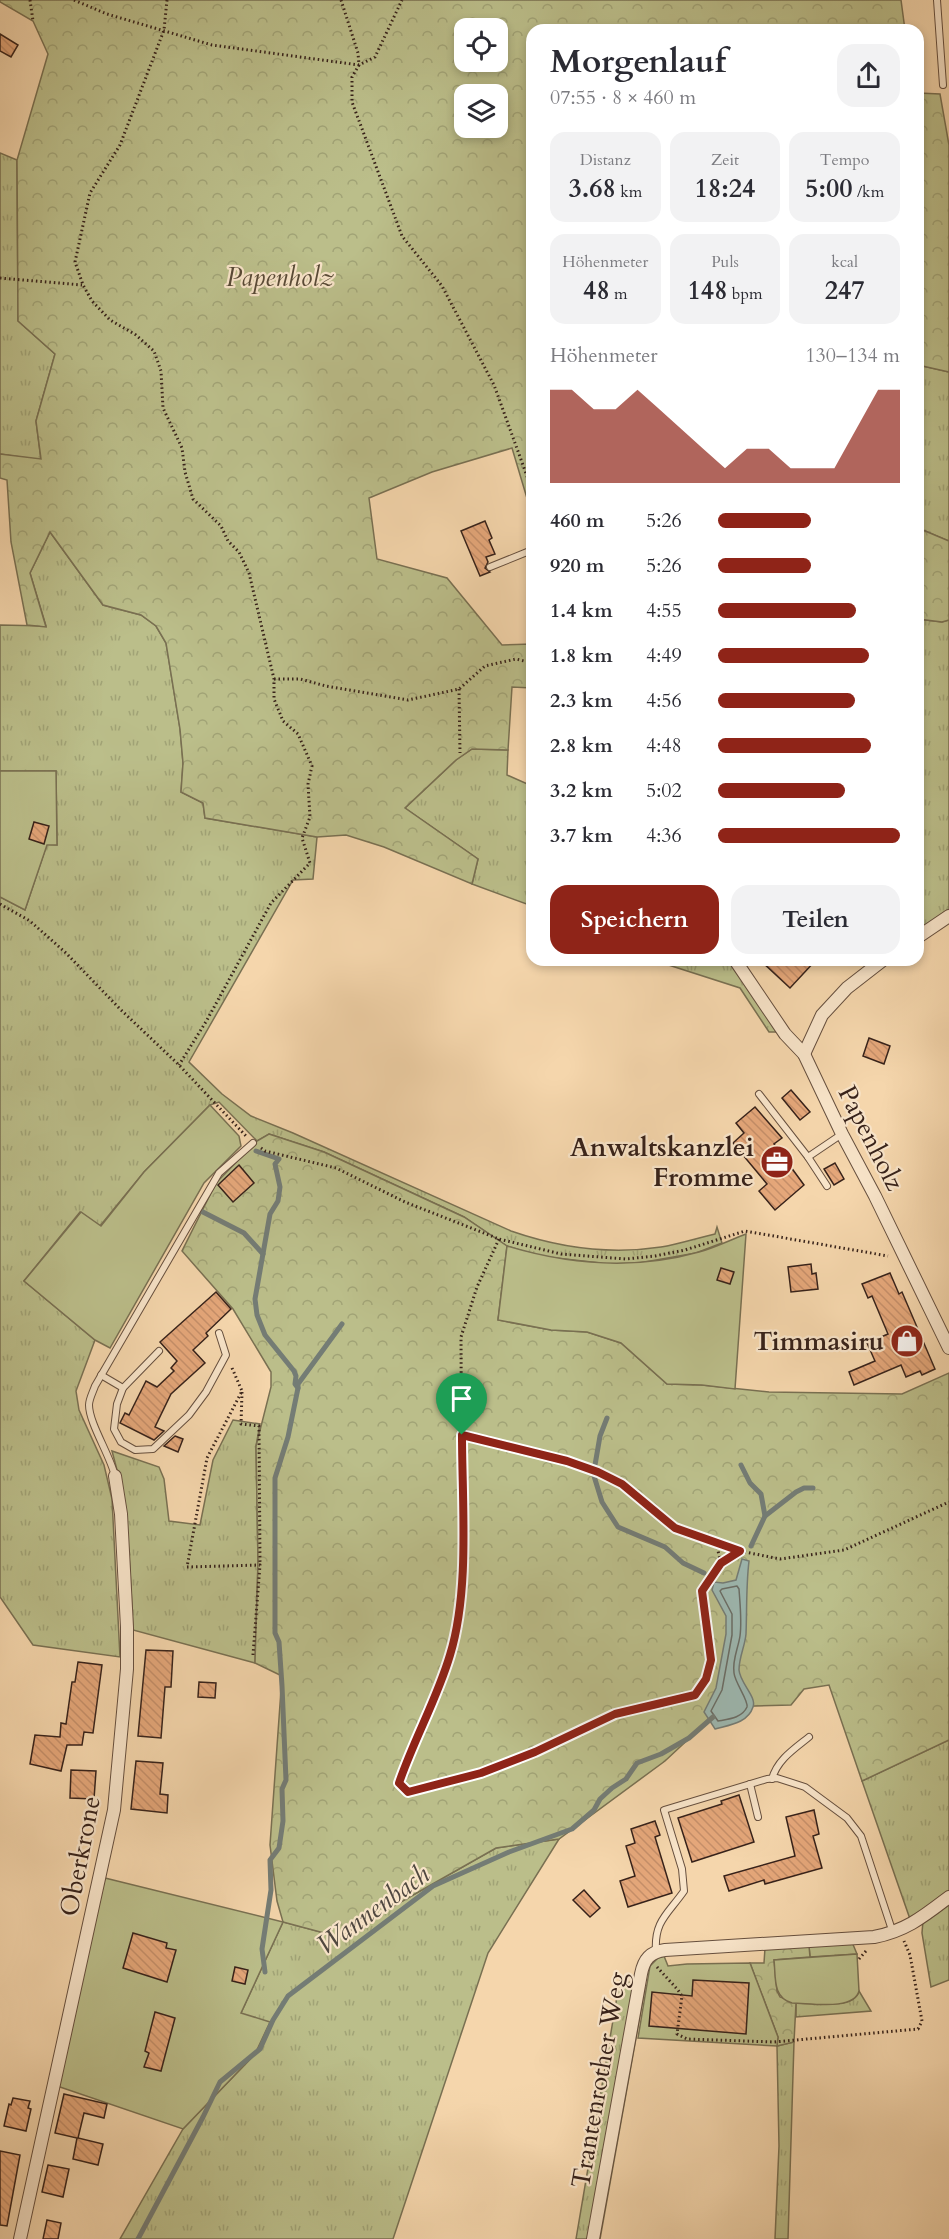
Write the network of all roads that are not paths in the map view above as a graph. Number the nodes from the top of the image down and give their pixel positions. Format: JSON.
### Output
{"nodes":[{"id":1,"x":937,"y":0,"type":"edge"},
{"id":2,"x":943,"y":85,"type":"dead end"},
{"id":3,"x":526,"y":552,"type":"edge"},
{"id":4,"x":490,"y":567,"type":"dead end"},
{"id":5,"x":949,"y":916,"type":"edge"},
{"id":6,"x":924,"y":933,"type":"edge"},
{"id":7,"x":739,"y":966,"type":"edge"},
{"id":8,"x":875,"y":966,"type":"edge"},
{"id":9,"x":804,"y":1054,"type":"junction"},
{"id":10,"x":759,"y":1094,"type":"dead end"},
{"id":11,"x":842,"y":1134,"type":"junction"},
{"id":12,"x":253,"y":1143,"type":"road end"},
{"id":13,"x":808,"y":1157,"type":"junction"},
{"id":14,"x":827,"y":1186,"type":"dead end"},
{"id":15,"x":219,"y":1333,"type":"dead end"},
{"id":16,"x":949,"y":1348,"type":"edge"},
{"id":17,"x":159,"y":1351,"type":"dead end"},
{"id":18,"x":101,"y":1375,"type":"junction"},
{"id":19,"x":123,"y":1388,"type":"junction"},
{"id":20,"x":116,"y":1476,"type":"joint"},
{"id":21,"x":809,"y":1737,"type":"dead end"},
{"id":22,"x":772,"y":1779,"type":"junction"},
{"id":23,"x":750,"y":1784,"type":"junction"},
{"id":24,"x":758,"y":1817,"type":"dead end"},
{"id":25,"x":949,"y":1897,"type":"edge"},
{"id":26,"x":893,"y":1934,"type":"junction"},
{"id":27,"x":652,"y":1953,"type":"junction"},
{"id":28,"x":20,"y":2239,"type":"edge"},
{"id":29,"x":593,"y":2239,"type":"edge"}],
"edges":[{"from":1,"to":2,"type":"lane"},
{"from":3,"to":4,"type":"lane"},
{"from":5,"to":6,"type":"street"},
{"from":7,"to":9,"type":"street","name":"Papenholz"},
{"from":8,"to":9,"type":"street"},
{"from":9,"to":11,"type":"street","name":"Papenholz"},
{"from":10,"to":13,"type":"lane"},
{"from":11,"to":13,"type":"lane"},
{"from":11,"to":16,"type":"street","name":"Papenholz"},
{"from":12,"to":18,"type":"lane"},
{"from":13,"to":14,"type":"lane"},
{"from":15,"to":19,"type":"lane"},
{"from":17,"to":19,"type":"lane"},
{"from":18,"to":19,"type":"lane"},
{"from":18,"to":20,"type":"lane"},
{"from":20,"to":28,"type":"street","name":"Oberkrone"},
{"from":21,"to":22,"type":"lane"},
{"from":22,"to":23,"type":"lane"},
{"from":22,"to":26,"type":"lane"},
{"from":23,"to":24,"type":"lane"},
{"from":23,"to":27,"type":"lane"},
{"from":25,"to":26,"type":"street","name":"Trantenrother Weg"},
{"from":26,"to":27,"type":"street","name":"Trantenrother Weg"},
{"from":27,"to":29,"type":"street","name":"Trantenrother Weg"}]}
